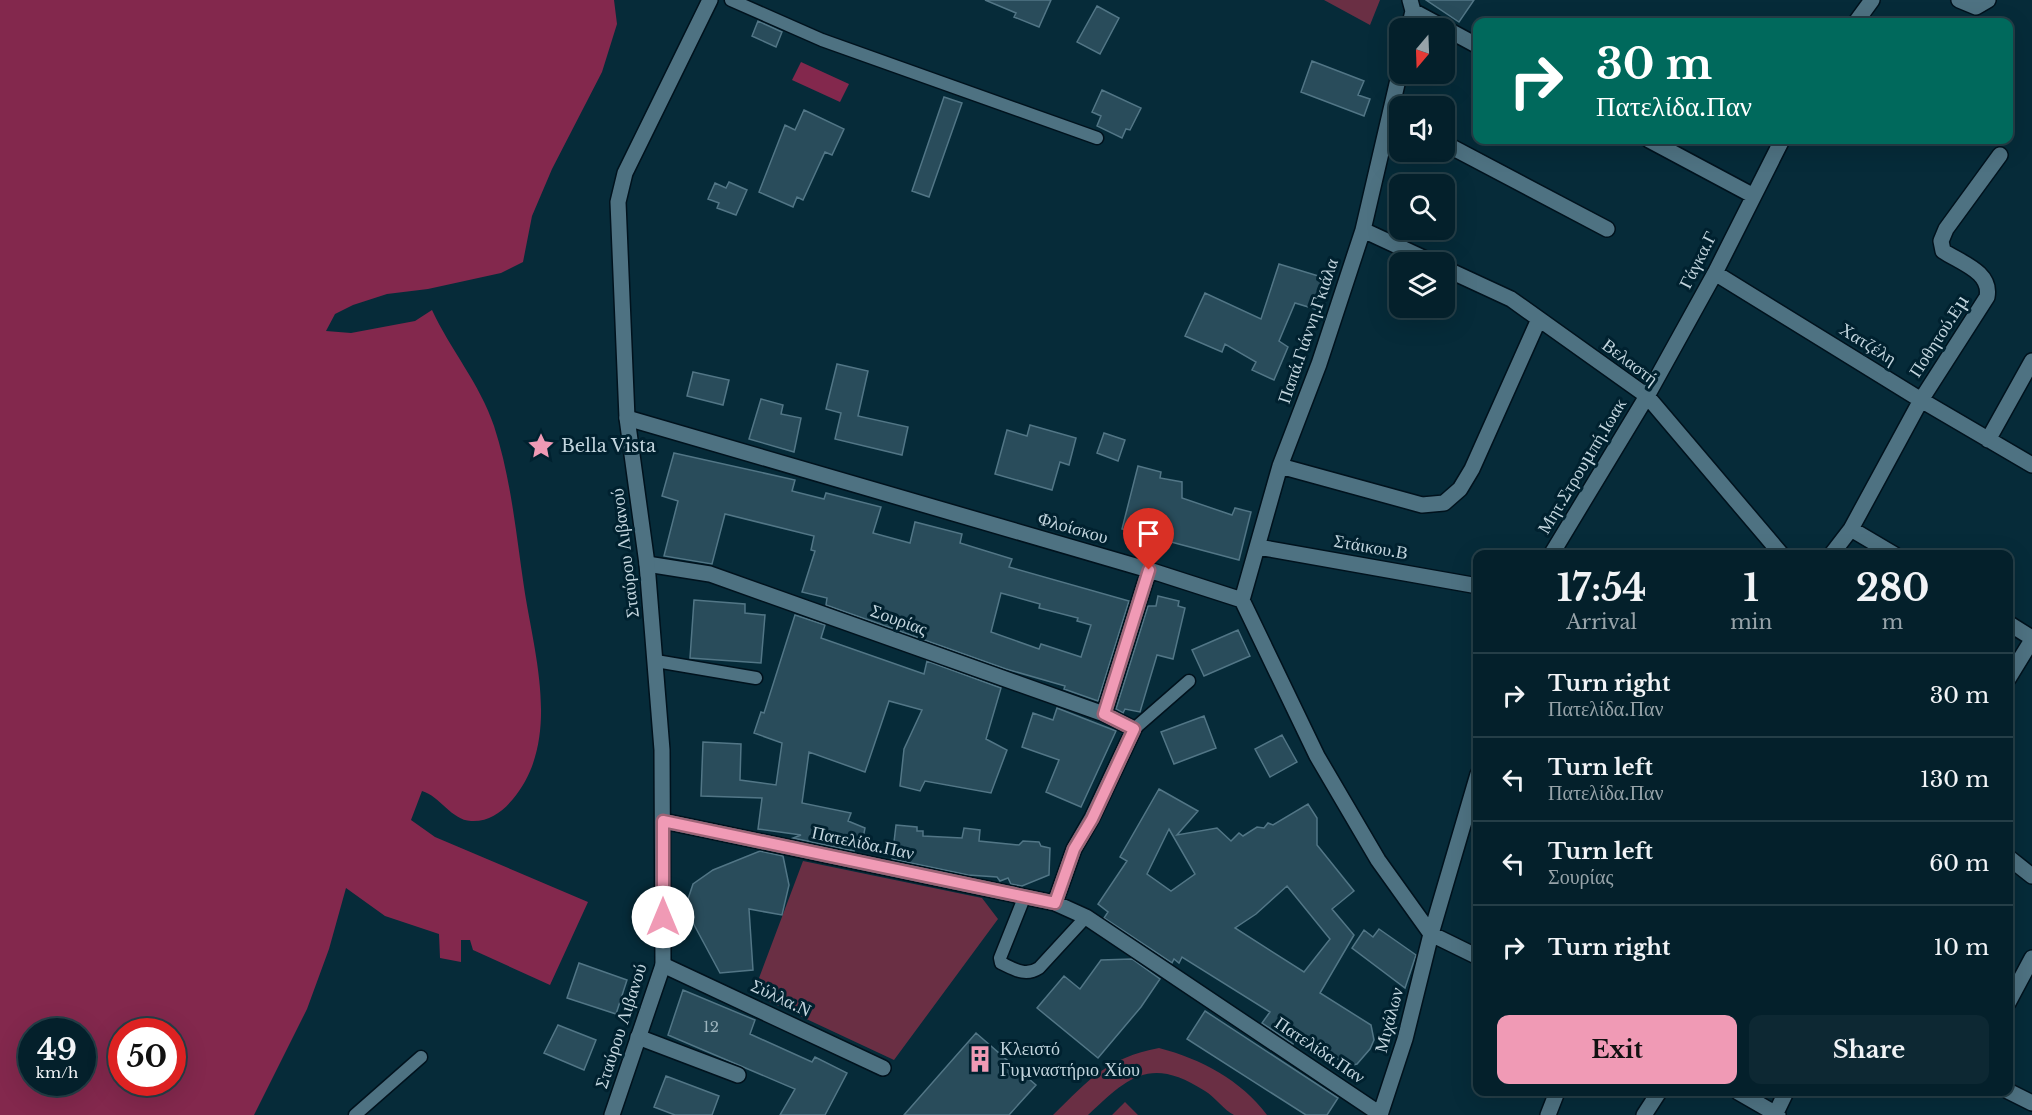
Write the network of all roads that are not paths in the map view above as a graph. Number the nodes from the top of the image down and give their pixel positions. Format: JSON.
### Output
{"nodes":[{"id":1,"x":710,"y":0,"type":"edge"},
{"id":2,"x":731,"y":0,"type":"edge"},
{"id":3,"x":1872,"y":0,"type":"edge"},
{"id":4,"x":1959,"y":0,"type":"edge"},
{"id":5,"x":1988,"y":0,"type":"edge"},
{"id":6,"x":1411,"y":5,"type":"edge"},
{"id":7,"x":1859,"y":18,"type":"edge"},
{"id":8,"x":1473,"y":43,"type":"edge"},
{"id":9,"x":1389,"y":137,"type":"edge"},
{"id":10,"x":1097,"y":138,"type":"dead end"},
{"id":11,"x":1656,"y":144,"type":"edge"},
{"id":12,"x":1780,"y":144,"type":"edge"},
{"id":13,"x":1455,"y":149,"type":"edge"},
{"id":14,"x":2000,"y":155,"type":"dead end"},
{"id":15,"x":1752,"y":195,"type":"junction"},
{"id":16,"x":1607,"y":229,"type":"dead end"},
{"id":17,"x":1363,"y":230,"type":"junction"},
{"id":18,"x":1410,"y":252,"type":"edge"},
{"id":19,"x":1455,"y":273,"type":"edge"},
{"id":20,"x":1715,"y":273,"type":"junction"},
{"id":21,"x":1539,"y":319,"type":"junction"},
{"id":22,"x":2032,"y":361,"type":"edge"},
{"id":23,"x":1647,"y":396,"type":"junction"},
{"id":24,"x":1921,"y":400,"type":"junction"},
{"id":25,"x":627,"y":418,"type":"junction"},
{"id":26,"x":1988,"y":440,"type":"junction"},
{"id":27,"x":2032,"y":465,"type":"edge"},
{"id":28,"x":1280,"y":466,"type":"junction"},
{"id":29,"x":1851,"y":529,"type":"junction"},
{"id":30,"x":1258,"y":547,"type":"junction"},
{"id":31,"x":1554,"y":550,"type":"edge"},
{"id":32,"x":1778,"y":550,"type":"edge"},
{"id":33,"x":1835,"y":550,"type":"edge"},
{"id":34,"x":1887,"y":550,"type":"edge"},
{"id":35,"x":647,"y":564,"type":"junction"},
{"id":36,"x":1149,"y":570,"type":"junction"},
{"id":37,"x":1473,"y":585,"type":"edge"},
{"id":38,"x":1242,"y":600,"type":"junction"},
{"id":39,"x":2013,"y":626,"type":"edge"},
{"id":40,"x":2032,"y":639,"type":"edge"},
{"id":41,"x":656,"y":661,"type":"junction"},
{"id":42,"x":2013,"y":671,"type":"edge"},
{"id":43,"x":756,"y":678,"type":"dead end"},
{"id":44,"x":1189,"y":681,"type":"dead end"},
{"id":45,"x":1104,"y":714,"type":"junction"},
{"id":46,"x":1134,"y":729,"type":"junction"},
{"id":47,"x":1473,"y":806,"type":"edge"},
{"id":48,"x":663,"y":821,"type":"junction"},
{"id":49,"x":2013,"y":861,"type":"edge"},
{"id":50,"x":2032,"y":876,"type":"edge"},
{"id":51,"x":1024,"y":898,"type":"junction"},
{"id":52,"x":1055,"y":903,"type":"junction"},
{"id":53,"x":1086,"y":918,"type":"junction"},
{"id":54,"x":1431,"y":934,"type":"junction"},
{"id":55,"x":1473,"y":955,"type":"edge"},
{"id":56,"x":2032,"y":958,"type":"edge"},
{"id":57,"x":663,"y":964,"type":"junction"},
{"id":58,"x":2013,"y":994,"type":"edge"},
{"id":59,"x":638,"y":1037,"type":"junction"},
{"id":60,"x":421,"y":1057,"type":"dead end"},
{"id":61,"x":883,"y":1068,"type":"dead end"},
{"id":62,"x":738,"y":1075,"type":"dead end"},
{"id":63,"x":2013,"y":1093,"type":"edge"},
{"id":64,"x":1555,"y":1096,"type":"edge"},
{"id":65,"x":1656,"y":1096,"type":"edge"},
{"id":66,"x":1745,"y":1096,"type":"edge"},
{"id":67,"x":1784,"y":1096,"type":"edge"},
{"id":68,"x":2032,"y":1103,"type":"edge"},
{"id":69,"x":1380,"y":1114,"type":"edge"},
{"id":70,"x":1776,"y":1114,"type":"edge"},
{"id":71,"x":355,"y":1115,"type":"edge"},
{"id":72,"x":612,"y":1115,"type":"edge"},
{"id":73,"x":1548,"y":1115,"type":"edge"},
{"id":74,"x":1644,"y":1115,"type":"edge"}],
"edges":[{"from":1,"to":25,"type":"street","name":"Σταύρου Λιβανού"},
{"from":2,"to":10,"type":"lane"},
{"from":3,"to":7,"type":"street"},
{"from":4,"to":5,"type":"street"},
{"from":6,"to":8,"type":"street"},
{"from":9,"to":17,"type":"street","name":"Παπά.Γιάννη.Γκιάλα"},
{"from":11,"to":15,"type":"street"},
{"from":12,"to":15,"type":"street","name":"Γάγκα.Γ"},
{"from":13,"to":16,"type":"street"},
{"from":14,"to":24,"type":"street","name":"Ποθητού.Εμ"},
{"from":15,"to":20,"type":"street","name":"Γάγκα.Γ"},
{"from":17,"to":18,"type":"street"},
{"from":17,"to":28,"type":"street","name":"Παπά.Γιάννη.Γκιάλα"},
{"from":19,"to":21,"type":"street","name":"Βελαστή"},
{"from":20,"to":23,"type":"street","name":"Γάγκα.Γ"},
{"from":20,"to":24,"type":"street","name":"Χατζέλη"},
{"from":21,"to":23,"type":"street","name":"Βελαστή"},
{"from":21,"to":28,"type":"street"},
{"from":22,"to":26,"type":"street"},
{"from":23,"to":31,"type":"street","name":"Μητ.Στρουμπή.Ιωακ"},
{"from":23,"to":32,"type":"street","name":"Βελαστή"},
{"from":24,"to":26,"type":"street","name":"Χατζέλη"},
{"from":24,"to":29,"type":"street","name":"Ποθητού.Εμ"},
{"from":25,"to":35,"type":"street","name":"Σταύρου Λιβανού"},
{"from":25,"to":36,"type":"street","name":"Φλοίσκου"},
{"from":26,"to":27,"type":"street","name":"Χατζέλη"},
{"from":28,"to":30,"type":"street","name":"Παπά.Γιάννη.Γκιάλα"},
{"from":29,"to":33,"type":"street","name":"Ποθητού.Εμ"},
{"from":29,"to":34,"type":"street"},
{"from":30,"to":37,"type":"street","name":"Στάικου.Β"},
{"from":30,"to":38,"type":"street","name":"Παπά.Γιάννη.Γκιάλα"},
{"from":35,"to":41,"type":"street","name":"Σταύρου Λιβανού"},
{"from":35,"to":45,"type":"street","name":"Σουρίας"},
{"from":36,"to":38,"type":"street","name":"Φλοίσκου"},
{"from":36,"to":45,"type":"street"},
{"from":38,"to":54,"type":"street"},
{"from":39,"to":40,"type":"street"},
{"from":40,"to":42,"type":"street"},
{"from":41,"to":43,"type":"lane"},
{"from":41,"to":48,"type":"street","name":"Σταύρου Λιβανού"},
{"from":44,"to":46,"type":"lane"},
{"from":45,"to":46,"type":"street","name":"Σουρίας"},
{"from":46,"to":52,"type":"street"},
{"from":47,"to":54,"type":"street"},
{"from":48,"to":51,"type":"street","name":"Πατελίδα.Παν"},
{"from":48,"to":57,"type":"street","name":"Σταύρου Λιβανού"},
{"from":49,"to":50,"type":"street"},
{"from":51,"to":52,"type":"street","name":"Πατελίδα.Παν"},
{"from":51,"to":53,"type":"lane"},
{"from":52,"to":53,"type":"street","name":"Πατελίδα.Παν"},
{"from":53,"to":69,"type":"street","name":"Πατελίδα.Παν"},
{"from":54,"to":55,"type":"street"},
{"from":54,"to":69,"type":"street","name":"Μιχάλων"},
{"from":56,"to":58,"type":"street"},
{"from":57,"to":59,"type":"street","name":"Σταύρου Λιβανού"},
{"from":57,"to":61,"type":"street","name":"Σύλλα.Ν"},
{"from":59,"to":62,"type":"street"},
{"from":59,"to":72,"type":"street","name":"Σταύρου Λιβανού"},
{"from":60,"to":71,"type":"lane"},
{"from":63,"to":68,"type":"street"},
{"from":64,"to":73,"type":"street"},
{"from":65,"to":74,"type":"street"},
{"from":66,"to":70,"type":"street"},
{"from":67,"to":70,"type":"street"}]}
